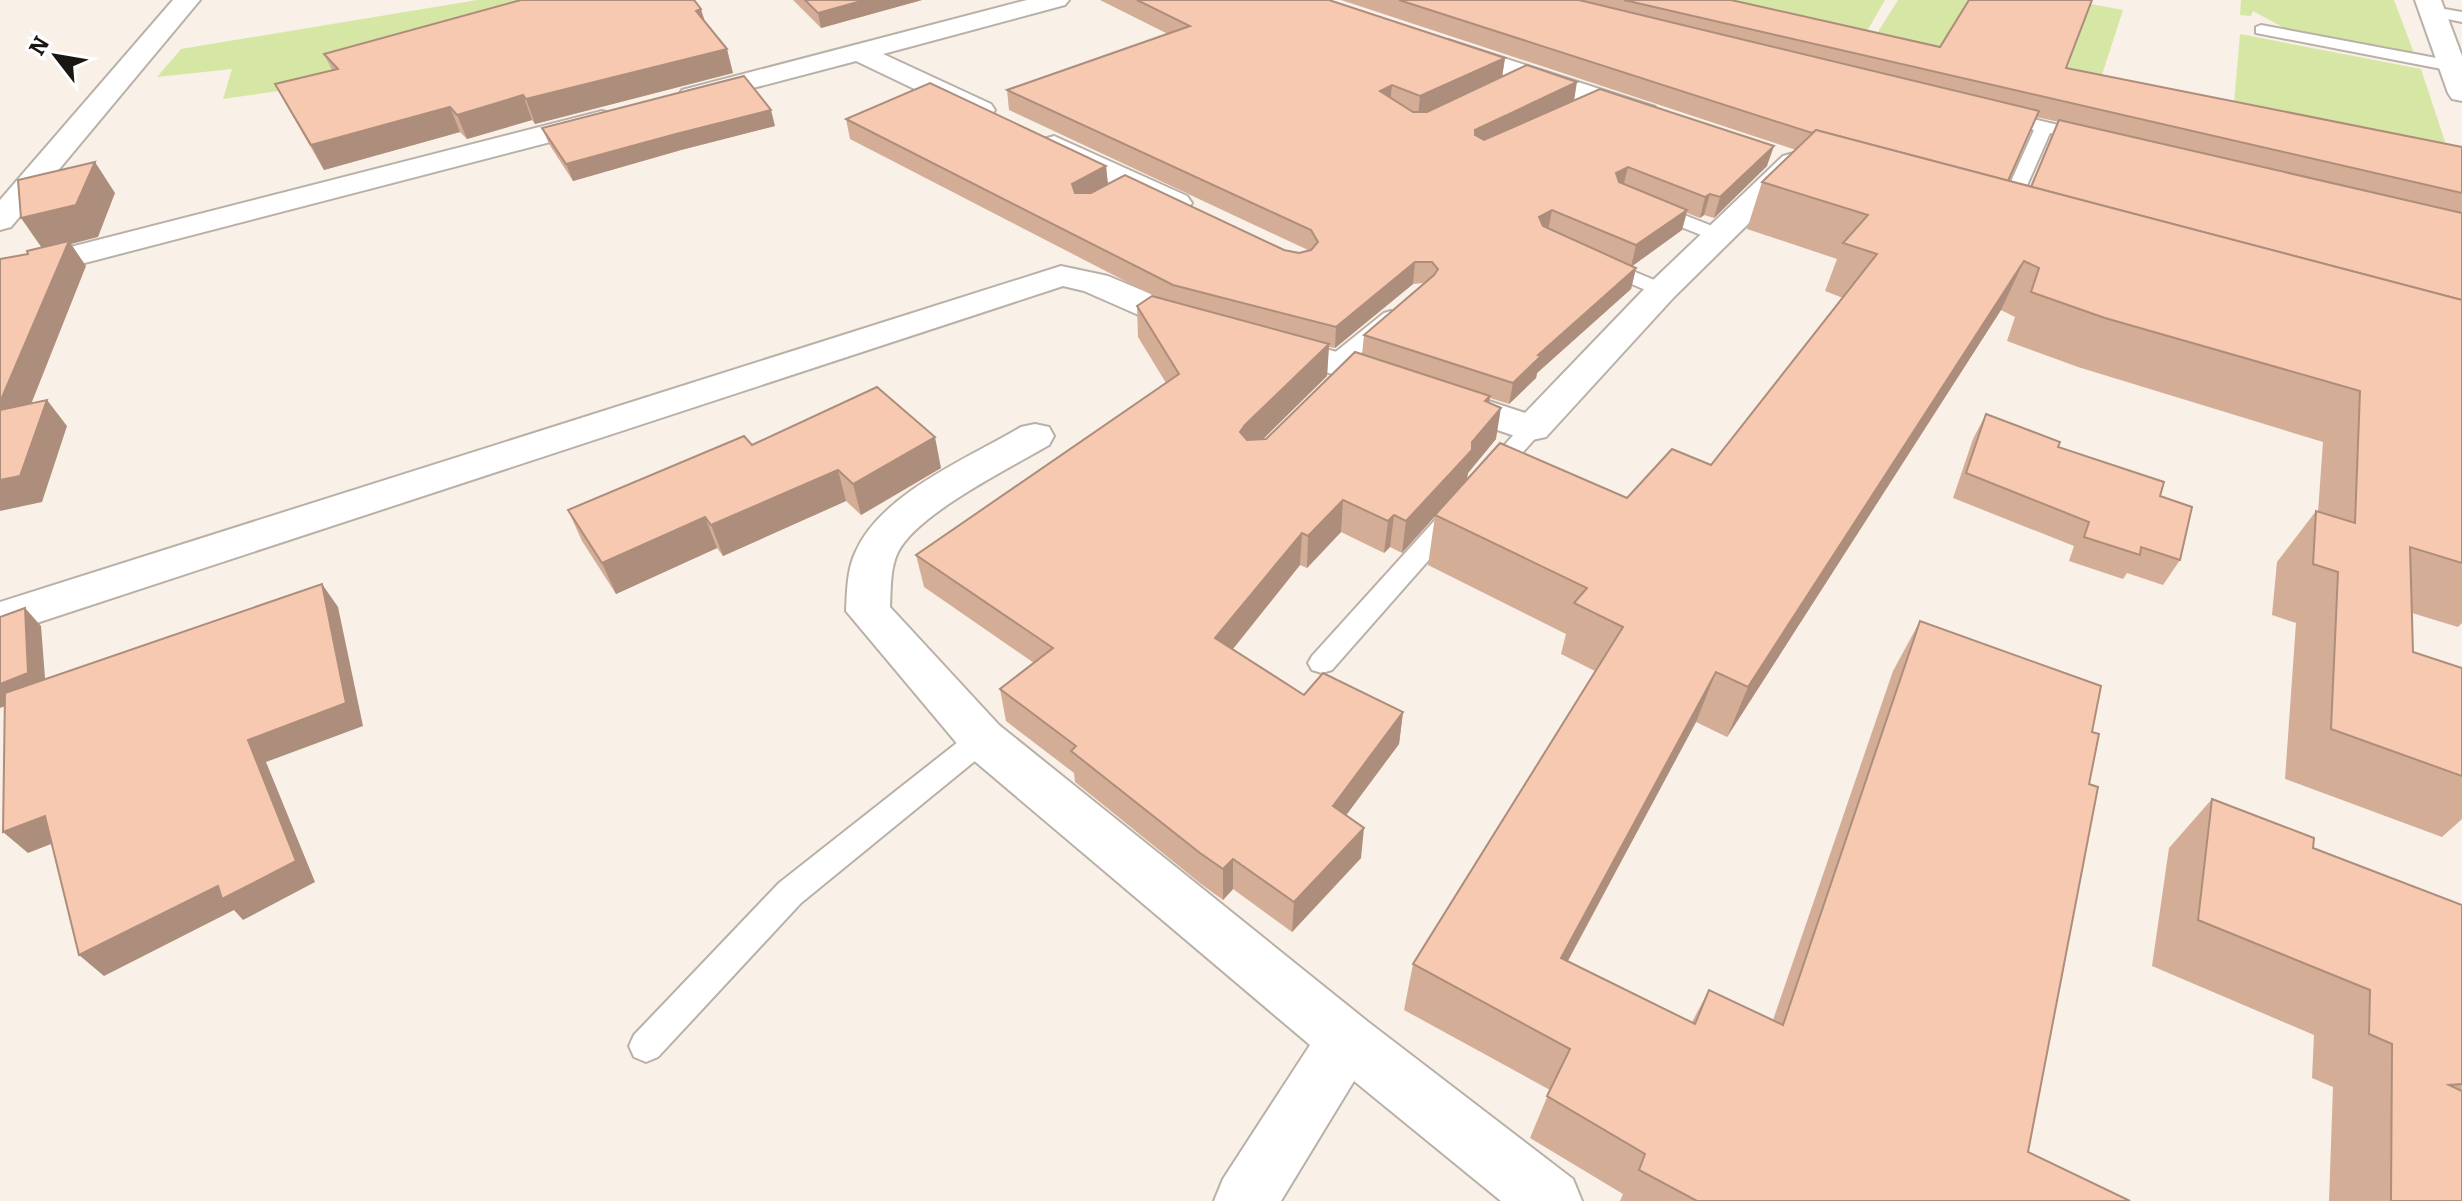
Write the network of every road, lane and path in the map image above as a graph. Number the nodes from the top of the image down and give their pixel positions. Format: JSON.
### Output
{"nodes":[{"id":1,"x":187,"y":0,"type":"edge"},
{"id":2,"x":1056,"y":0,"type":"edge"},
{"id":3,"x":2431,"y":6,"type":"edge"},
{"id":4,"x":2462,"y":17,"type":"edge"},
{"id":5,"x":2261,"y":30,"type":"dead end"},
{"id":6,"x":1425,"y":41,"type":"edge"},
{"id":7,"x":860,"y":53,"type":"junction"},
{"id":8,"x":2452,"y":66,"type":"junction"},
{"id":9,"x":2462,"y":93,"type":"edge"},
{"id":10,"x":1599,"y":97,"type":"junction"},
{"id":11,"x":662,"y":104,"type":"edge"},
{"id":12,"x":1570,"y":111,"type":"edge"},
{"id":13,"x":632,"y":112,"type":"edge"},
{"id":14,"x":1983,"y":113,"type":"edge"},
{"id":15,"x":1002,"y":120,"type":"edge"},
{"id":16,"x":1674,"y":122,"type":"edge"},
{"id":17,"x":2044,"y":127,"type":"junction"},
{"id":18,"x":1031,"y":134,"type":"edge"},
{"id":19,"x":2105,"y":141,"type":"edge"},
{"id":20,"x":1794,"y":161,"type":"edge"},
{"id":21,"x":1635,"y":202,"type":"edge"},
{"id":22,"x":3,"y":207,"type":"edge"},
{"id":23,"x":1973,"y":213,"type":"edge"},
{"id":24,"x":1200,"y":215,"type":"edge"},
{"id":25,"x":2016,"y":225,"type":"joint"},
{"id":26,"x":1718,"y":235,"type":"junction"},
{"id":27,"x":1575,"y":253,"type":"edge"},
{"id":28,"x":0,"y":275,"type":"edge"},
{"id":29,"x":1662,"y":290,"type":"junction"},
{"id":30,"x":1411,"y":299,"type":"edge"},
{"id":31,"x":1339,"y":374,"type":"junction"},
{"id":32,"x":1532,"y":428,"type":"junction"},
{"id":33,"x":1035,"y":436,"type":"dead end"},
{"id":34,"x":0,"y":619,"type":"edge"},
{"id":35,"x":1322,"y":663,"type":"dead end"},
{"id":36,"x":982,"y":739,"type":"junction"},
{"id":37,"x":1347,"y":1040,"type":"junction"},
{"id":38,"x":646,"y":1046,"type":"dead end"},
{"id":39,"x":1245,"y":1201,"type":"edge"},
{"id":40,"x":1551,"y":1201,"type":"edge"}],
"edges":[{"from":1,"to":22,"type":"street"},
{"from":2,"to":7,"type":"street"},
{"from":3,"to":4,"type":"lane"},
{"from":3,"to":8,"type":"street"},
{"from":5,"to":8,"type":"lane"},
{"from":6,"to":10,"type":"street"},
{"from":7,"to":11,"type":"street"},
{"from":7,"to":15,"type":"street"},
{"from":8,"to":9,"type":"street"},
{"from":10,"to":12,"type":"lane"},
{"from":10,"to":16,"type":"street"},
{"from":13,"to":28,"type":"street"},
{"from":14,"to":17,"type":"lane"},
{"from":17,"to":19,"type":"lane"},
{"from":17,"to":25,"type":"lane"},
{"from":18,"to":24,"type":"street"},
{"from":20,"to":26,"type":"street"},
{"from":21,"to":26,"type":"lane"},
{"from":23,"to":25,"type":"street"},
{"from":26,"to":29,"type":"street"},
{"from":27,"to":29,"type":"lane"},
{"from":29,"to":32,"type":"street"},
{"from":30,"to":31,"type":"lane"},
{"from":31,"to":32,"type":"street"},
{"from":31,"to":34,"type":"street"},
{"from":32,"to":35,"type":"lane"},
{"from":33,"to":36,"type":"street"},
{"from":36,"to":37,"type":"street"},
{"from":36,"to":38,"type":"lane"},
{"from":37,"to":39,"type":"street"},
{"from":37,"to":40,"type":"street"}]}
